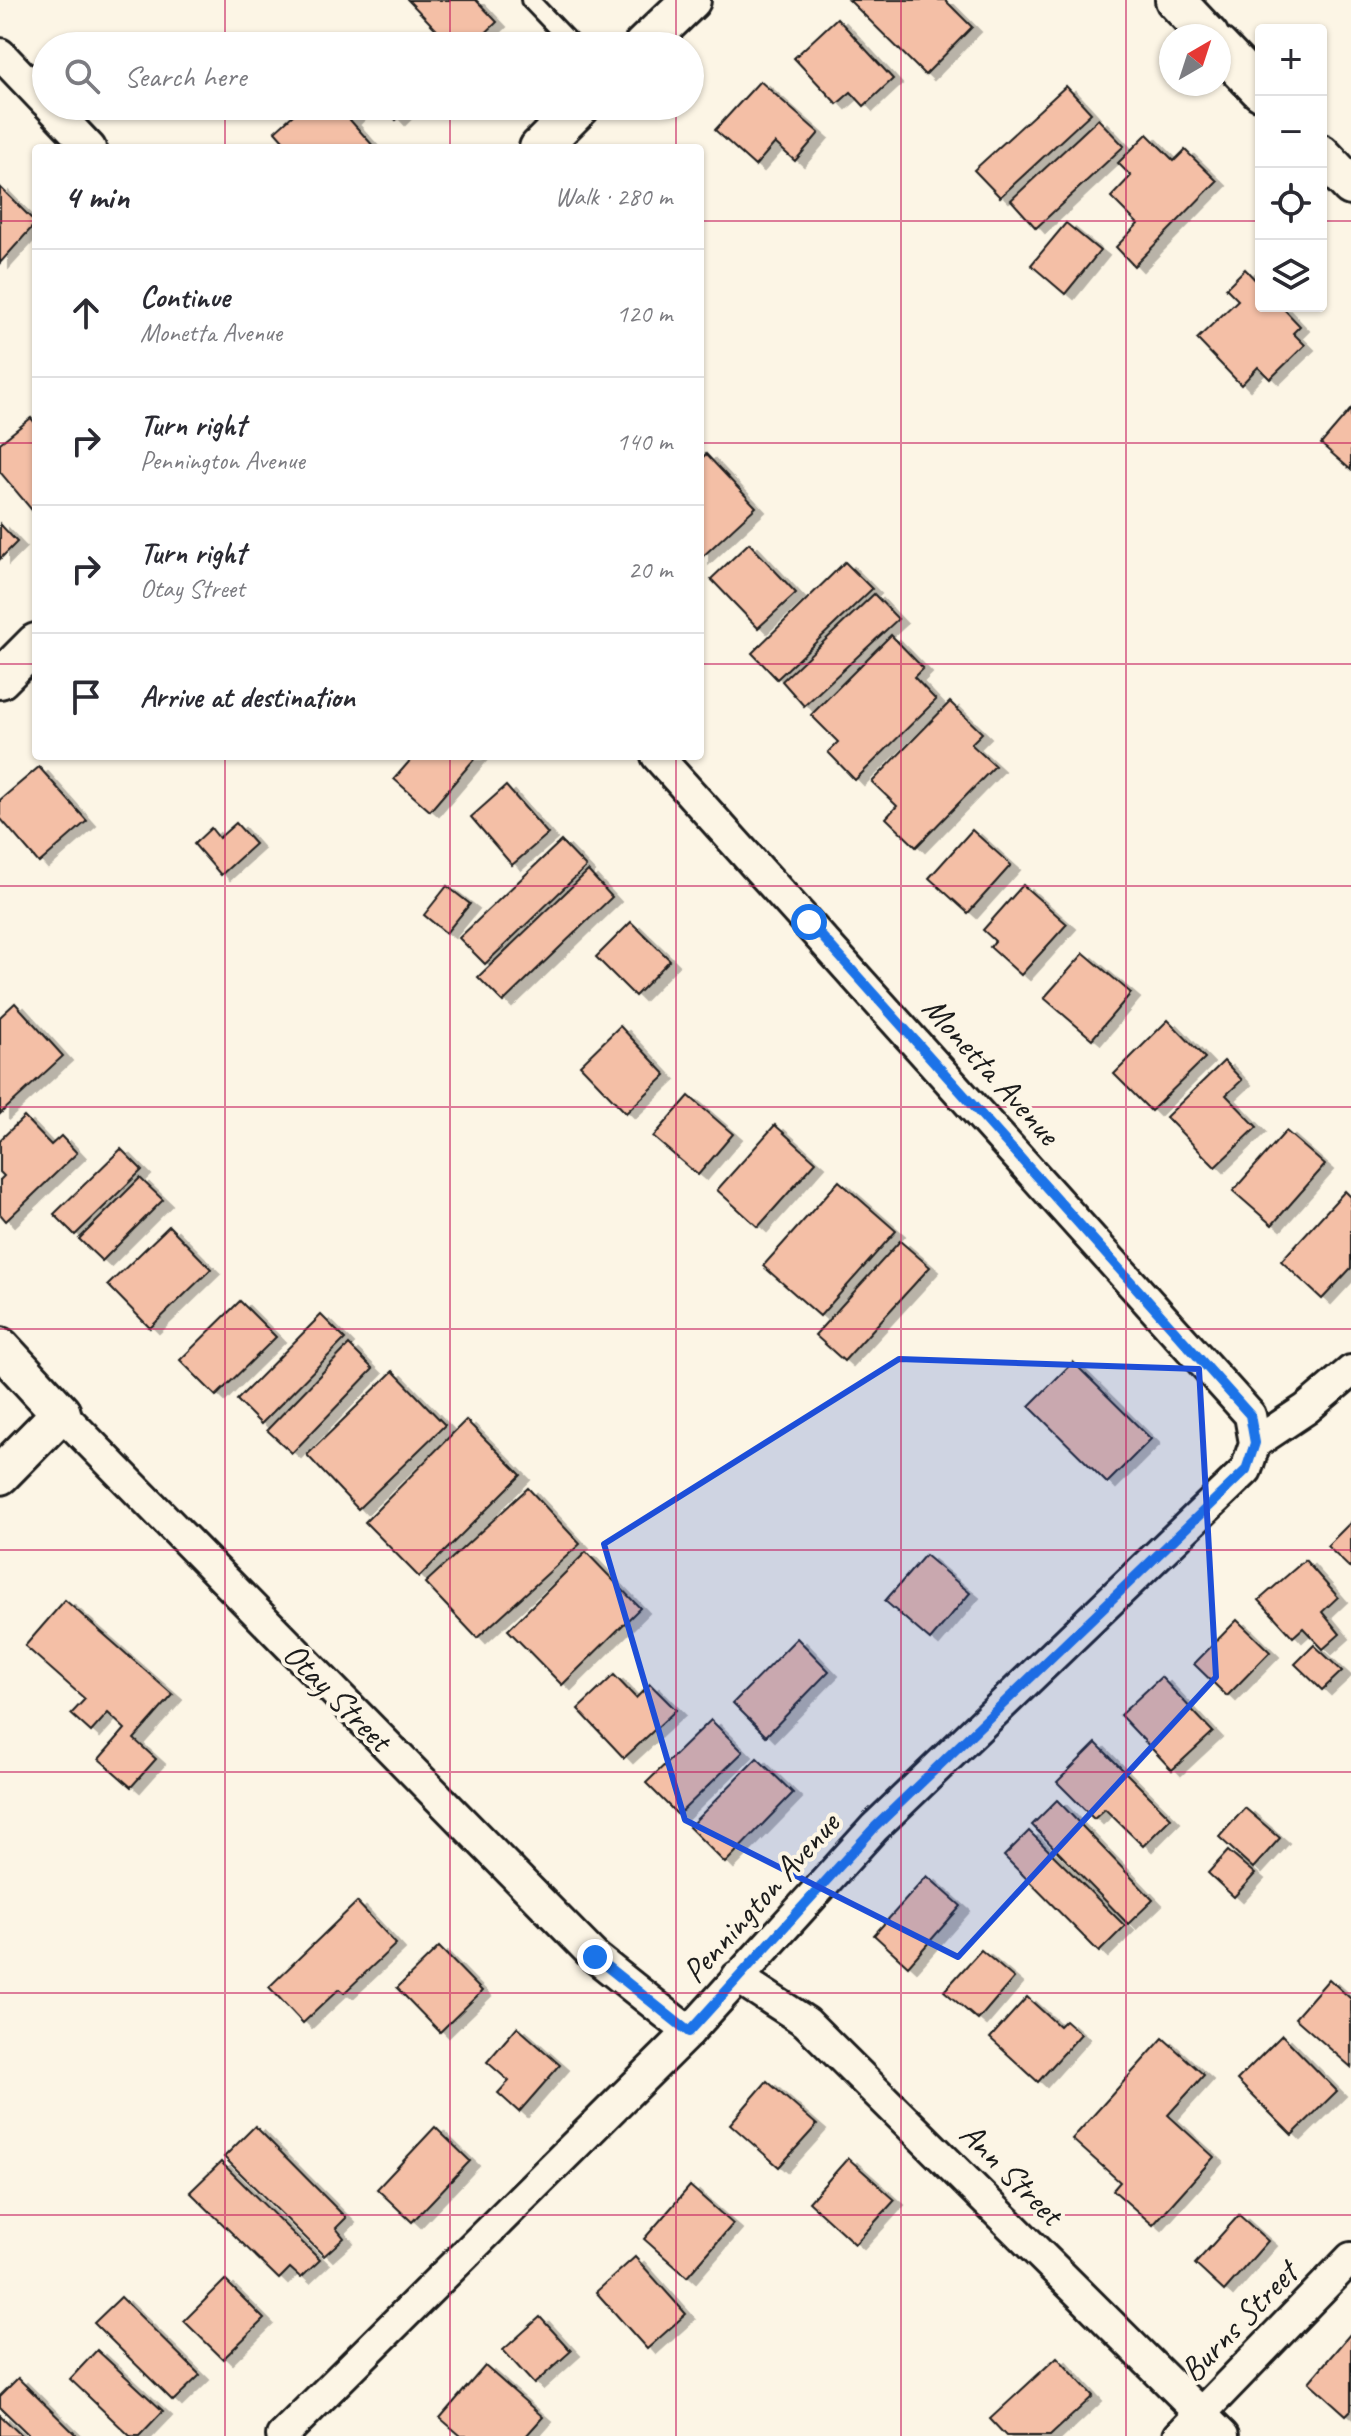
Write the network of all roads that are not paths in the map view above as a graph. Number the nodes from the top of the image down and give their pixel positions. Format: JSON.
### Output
{"nodes":[{"id":1,"x":530,"y":0,"type":"edge"},
{"id":2,"x":691,"y":0,"type":"edge"},
{"id":3,"x":1175,"y":0,"type":"edge"},
{"id":4,"x":1198,"y":24,"type":"edge"},
{"id":5,"x":561,"y":32,"type":"edge"},
{"id":6,"x":658,"y":32,"type":"edge"},
{"id":7,"x":0,"y":54,"type":"edge"},
{"id":8,"x":1231,"y":60,"type":"edge"},
{"id":9,"x":1255,"y":85,"type":"edge"},
{"id":10,"x":32,"y":87,"type":"edge"},
{"id":11,"x":63,"y":120,"type":"edge"},
{"id":12,"x":567,"y":120,"type":"edge"},
{"id":13,"x":86,"y":144,"type":"edge"},
{"id":14,"x":543,"y":144,"type":"edge"},
{"id":15,"x":1327,"y":160,"type":"edge"},
{"id":16,"x":1351,"y":186,"type":"edge"},
{"id":17,"x":32,"y":647,"type":"edge"},
{"id":18,"x":0,"y":679,"type":"edge"},
{"id":19,"x":661,"y":760,"type":"edge"},
{"id":20,"x":0,"y":1347,"type":"edge"},
{"id":21,"x":1351,"y":1371,"type":"edge"},
{"id":22,"x":61,"y":1413,"type":"junction"},
{"id":23,"x":1255,"y":1443,"type":"junction"},
{"id":24,"x":0,"y":1475,"type":"edge"},
{"id":25,"x":737,"y":1977,"type":"junction"},
{"id":26,"x":689,"y":2032,"type":"junction"},
{"id":27,"x":1351,"y":2258,"type":"edge"},
{"id":28,"x":1202,"y":2414,"type":"junction"},
{"id":29,"x":282,"y":2436,"type":"edge"},
{"id":30,"x":1179,"y":2436,"type":"edge"},
{"id":31,"x":1223,"y":2436,"type":"edge"}],
"edges":[{"from":1,"to":5,"type":"lane"},
{"from":2,"to":6,"type":"street"},
{"from":3,"to":4,"type":"street"},
{"from":7,"to":10,"type":"street"},
{"from":8,"to":9,"type":"street"},
{"from":11,"to":13,"type":"street"},
{"from":12,"to":14,"type":"street"},
{"from":15,"to":16,"type":"street"},
{"from":17,"to":18,"type":"street"},
{"from":19,"to":23,"type":"street","name":"Monetta Avenue"},
{"from":20,"to":22,"type":"street","name":"Otay Street"},
{"from":21,"to":23,"type":"street"},
{"from":22,"to":24,"type":"street"},
{"from":22,"to":26,"type":"street","name":"Otay Street"},
{"from":23,"to":25,"type":"street","name":"Pennington Avenue"},
{"from":25,"to":26,"type":"street","name":"Pennington Avenue"},
{"from":25,"to":28,"type":"street","name":"Ann Street"},
{"from":26,"to":29,"type":"street","name":"Pennington Avenue"},
{"from":27,"to":28,"type":"street","name":"Burns Street"},
{"from":28,"to":30,"type":"street","name":"Burns Street"},
{"from":28,"to":31,"type":"street","name":"Ann Street"}]}
